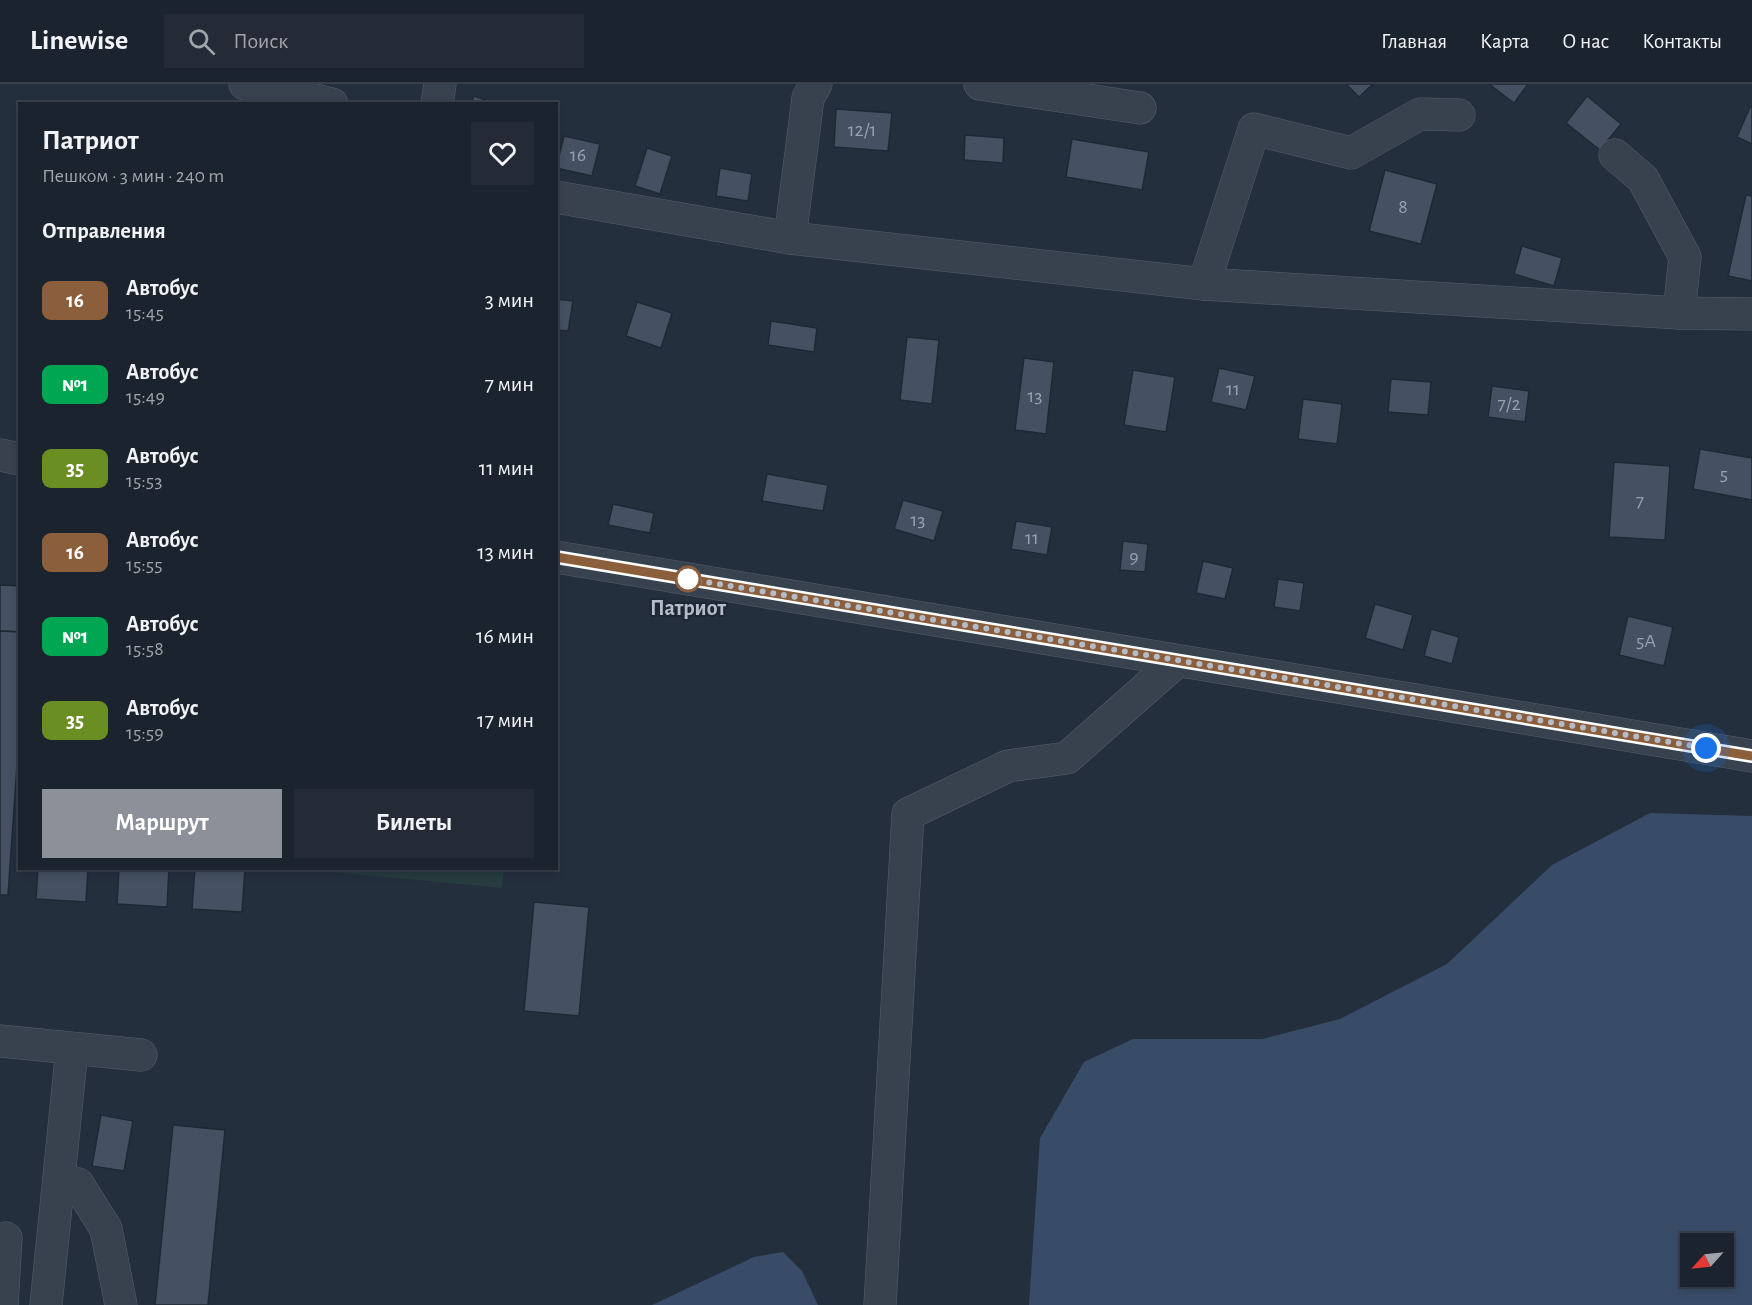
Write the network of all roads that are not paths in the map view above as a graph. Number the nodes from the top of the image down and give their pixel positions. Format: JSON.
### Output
{"nodes":[{"id":1,"x":246,"y":84,"type":"edge"},
{"id":2,"x":440,"y":84,"type":"edge"},
{"id":3,"x":816,"y":84,"type":"edge"},
{"id":4,"x":980,"y":84,"type":"edge"},
{"id":5,"x":323,"y":102,"type":"edge"},
{"id":6,"x":437,"y":102,"type":"edge"},
{"id":7,"x":1140,"y":108,"type":"dead end"},
{"id":8,"x":1460,"y":115,"type":"dead end"},
{"id":9,"x":1615,"y":155,"type":"dead end"},
{"id":10,"x":558,"y":197,"type":"edge"},
{"id":11,"x":790,"y":238,"type":"junction"},
{"id":12,"x":1204,"y":284,"type":"junction"},
{"id":13,"x":1679,"y":313,"type":"junction"},
{"id":14,"x":1752,"y":314,"type":"edge"},
{"id":15,"x":0,"y":455,"type":"edge"},
{"id":16,"x":18,"y":459,"type":"edge"},
{"id":17,"x":558,"y":557,"type":"edge"},
{"id":18,"x":1177,"y":661,"type":"junction"},
{"id":19,"x":1752,"y":756,"type":"edge"},
{"id":20,"x":0,"y":1041,"type":"edge"},
{"id":21,"x":72,"y":1048,"type":"junction"},
{"id":22,"x":141,"y":1055,"type":"dead end"},
{"id":23,"x":59,"y":1179,"type":"junction"},
{"id":24,"x":3,"y":1238,"type":"edge"},
{"id":25,"x":52,"y":1242,"type":"junction"},
{"id":26,"x":2,"y":1305,"type":"edge"},
{"id":27,"x":46,"y":1305,"type":"edge"},
{"id":28,"x":121,"y":1305,"type":"edge"},
{"id":29,"x":880,"y":1305,"type":"edge"}],
"edges":[{"from":1,"to":5,"type":"street"},
{"from":2,"to":6,"type":"street"},
{"from":3,"to":11,"type":"street"},
{"from":4,"to":7,"type":"street"},
{"from":8,"to":12,"type":"street"},
{"from":9,"to":13,"type":"street"},
{"from":10,"to":11,"type":"street"},
{"from":11,"to":12,"type":"street"},
{"from":12,"to":13,"type":"street"},
{"from":13,"to":14,"type":"street"},
{"from":15,"to":16,"type":"street"},
{"from":17,"to":18,"type":"street"},
{"from":18,"to":19,"type":"street"},
{"from":18,"to":29,"type":"street"},
{"from":20,"to":21,"type":"street"},
{"from":21,"to":22,"type":"street"},
{"from":21,"to":23,"type":"street"},
{"from":23,"to":25,"type":"street"},
{"from":23,"to":28,"type":"street"},
{"from":24,"to":25,"type":"street"},
{"from":24,"to":26,"type":"street"},
{"from":25,"to":27,"type":"street"}]}
